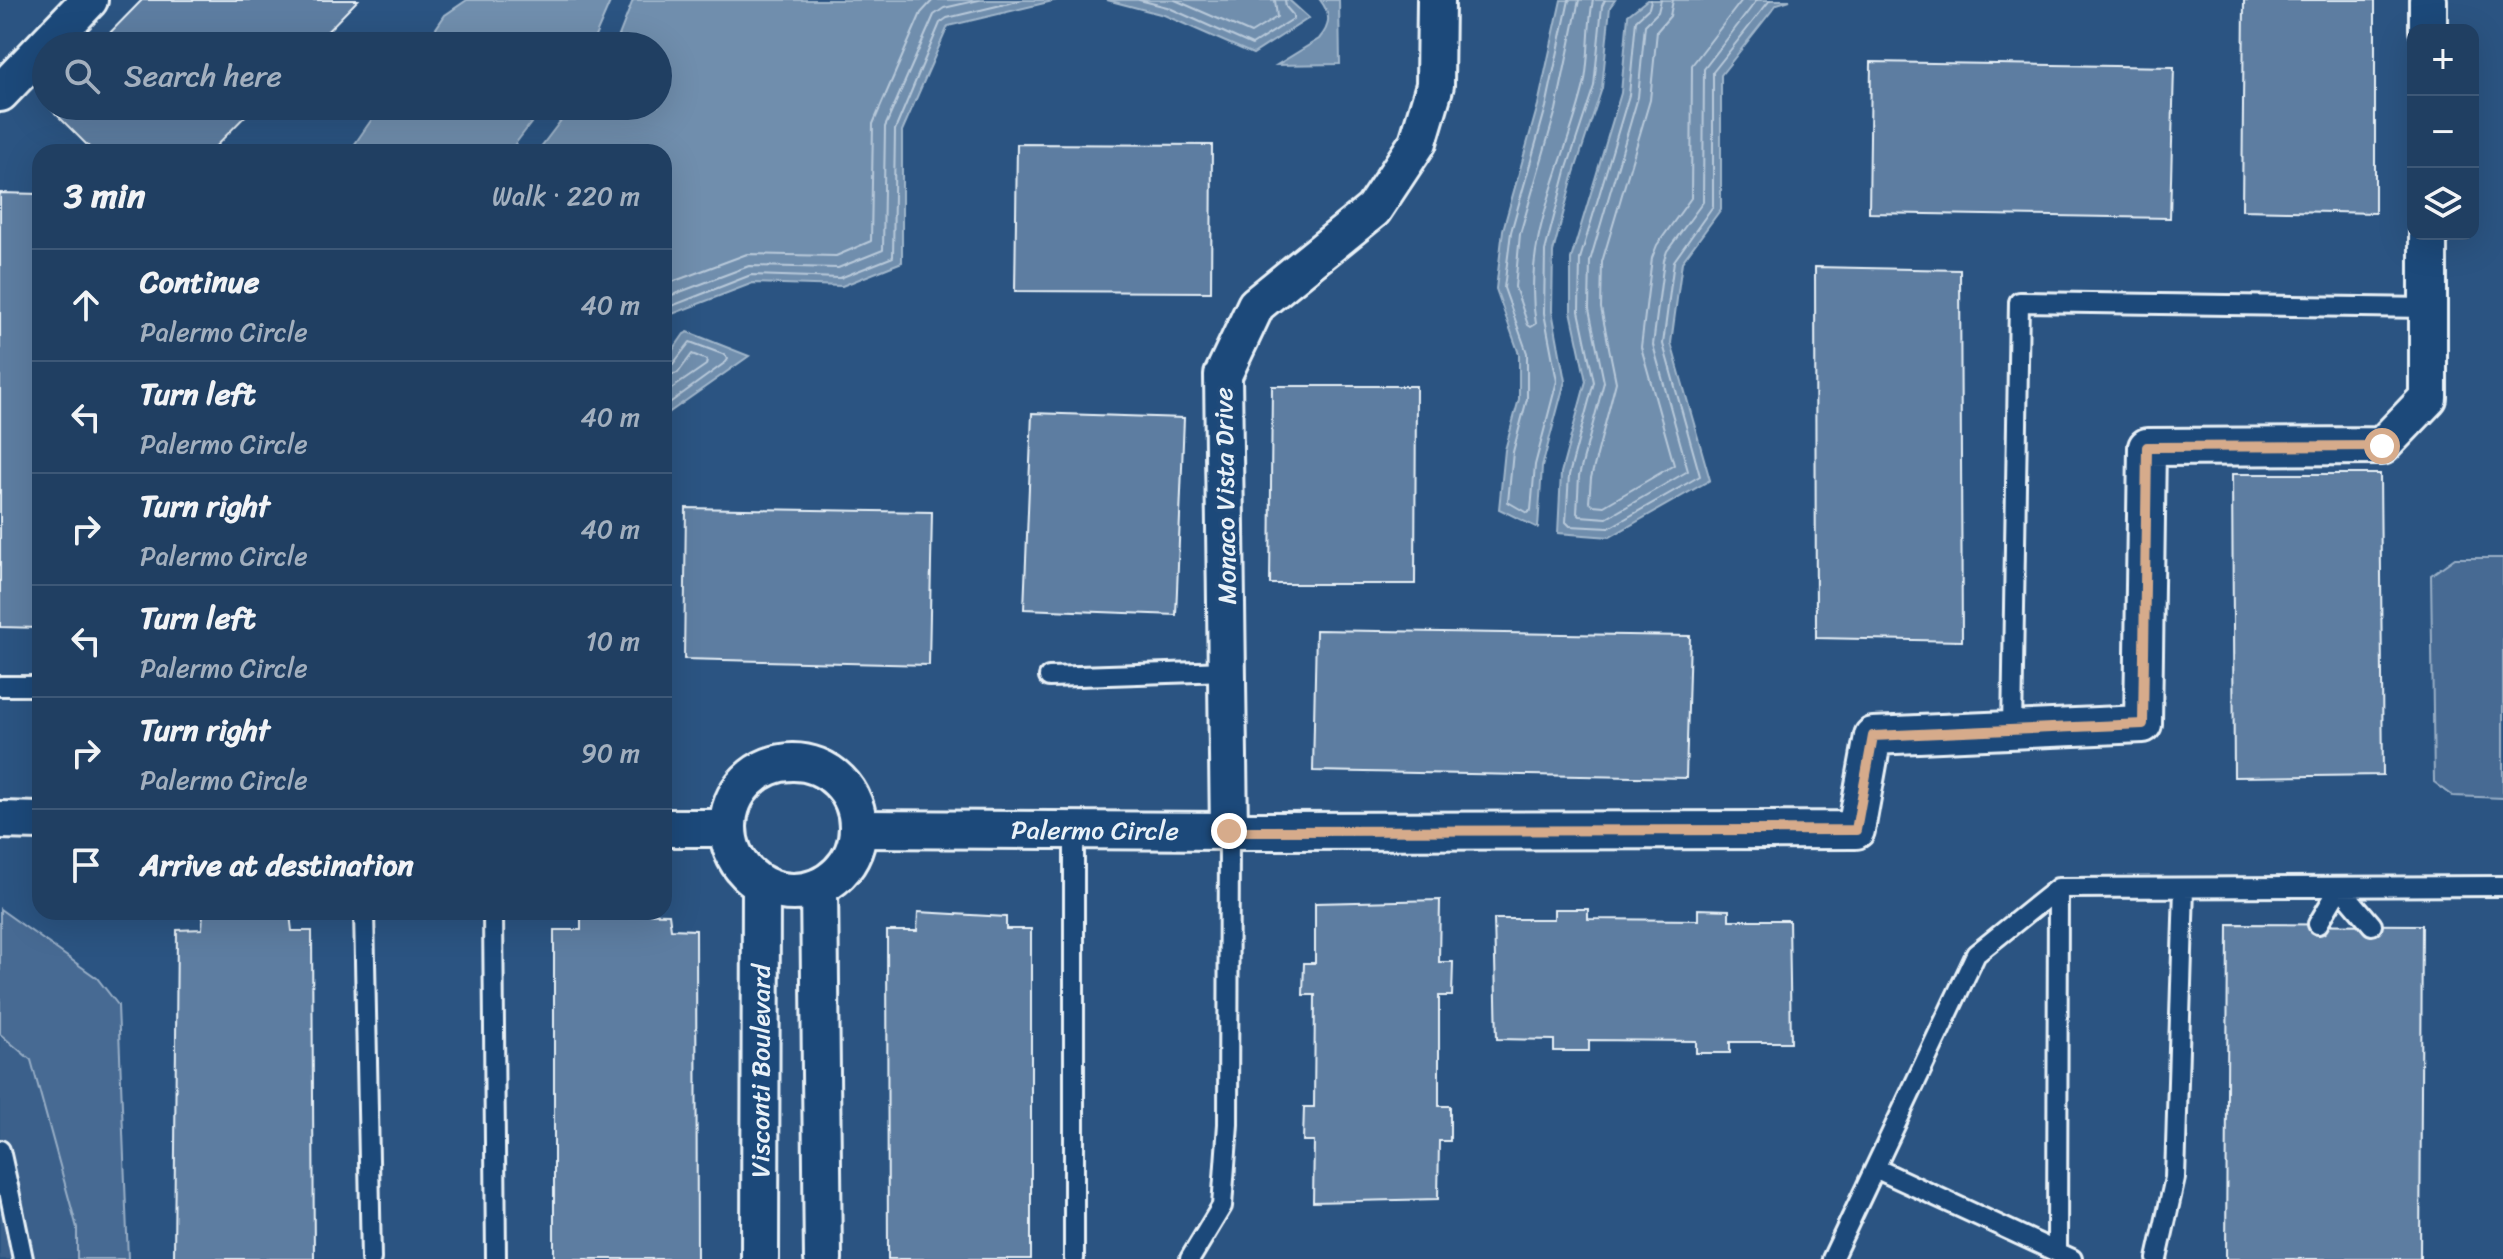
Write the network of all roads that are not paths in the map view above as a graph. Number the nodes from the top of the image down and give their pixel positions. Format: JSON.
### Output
{"nodes":[{"id":1,"x":89,"y":0,"type":"edge"},
{"id":2,"x":1436,"y":0,"type":"edge"},
{"id":3,"x":2428,"y":0,"type":"edge"},
{"id":4,"x":2428,"y":24,"type":"edge"},
{"id":5,"x":58,"y":32,"type":"edge"},
{"id":6,"x":32,"y":60,"type":"edge"},
{"id":7,"x":0,"y":93,"type":"edge"},
{"id":8,"x":2428,"y":240,"type":"edge"},
{"id":9,"x":2428,"y":308,"type":"junction"},
{"id":10,"x":1227,"y":671,"type":"junction"},
{"id":11,"x":1049,"y":677,"type":"dead end"},
{"id":12,"x":0,"y":686,"type":"edge"},
{"id":13,"x":32,"y":686,"type":"edge"},
{"id":14,"x":2012,"y":730,"type":"junction"},
{"id":15,"x":0,"y":820,"type":"edge"},
{"id":16,"x":32,"y":821,"type":"edge"},
{"id":17,"x":672,"y":828,"type":"edge"},
{"id":18,"x":727,"y":828,"type":"junction"},
{"id":19,"x":859,"y":829,"type":"junction"},
{"id":20,"x":1074,"y":830,"type":"junction"},
{"id":21,"x":1229,"y":831,"type":"junction"},
{"id":22,"x":761,"y":885,"type":"junction"},
{"id":23,"x":2503,"y":886,"type":"edge"},
{"id":24,"x":819,"y":887,"type":"junction"},
{"id":25,"x":2340,"y":887,"type":"junction"},
{"id":26,"x":2058,"y":888,"type":"junction"},
{"id":27,"x":2184,"y":888,"type":"junction"},
{"id":28,"x":364,"y":920,"type":"edge"},
{"id":29,"x":493,"y":920,"type":"edge"},
{"id":30,"x":2318,"y":924,"type":"dead end"},
{"id":31,"x":2372,"y":925,"type":"dead end"},
{"id":32,"x":0,"y":1150,"type":"edge"},
{"id":33,"x":1875,"y":1168,"type":"junction"},
{"id":34,"x":4,"y":1186,"type":"edge"},
{"id":35,"x":2064,"y":1256,"type":"edge"},
{"id":36,"x":23,"y":1259,"type":"edge"},
{"id":37,"x":371,"y":1259,"type":"edge"},
{"id":38,"x":496,"y":1259,"type":"edge"},
{"id":39,"x":760,"y":1259,"type":"edge"},
{"id":40,"x":823,"y":1259,"type":"edge"},
{"id":41,"x":1074,"y":1259,"type":"edge"},
{"id":42,"x":1190,"y":1259,"type":"edge"},
{"id":43,"x":1832,"y":1259,"type":"edge"},
{"id":44,"x":2157,"y":1259,"type":"edge"}],
"edges":[{"from":1,"to":5,"type":"street"},
{"from":2,"to":10,"type":"street","name":"Monaco Vista Drive"},
{"from":3,"to":4,"type":"street"},
{"from":6,"to":7,"type":"street"},
{"from":8,"to":9,"type":"street","name":"Palermo Circle"},
{"from":9,"to":14,"type":"street","name":"Palermo Circle"},
{"from":9,"to":14,"type":"lane"},
{"from":10,"to":11,"type":"lane"},
{"from":10,"to":21,"type":"street","name":"Monaco Vista Drive"},
{"from":12,"to":13,"type":"lane"},
{"from":14,"to":21,"type":"street","name":"Palermo Circle"},
{"from":15,"to":16,"type":"street"},
{"from":17,"to":18,"type":"street"},
{"from":18,"to":19,"type":"street"},
{"from":18,"to":22,"type":"street"},
{"from":19,"to":20,"type":"street","name":"Palermo Circle"},
{"from":19,"to":24,"type":"street"},
{"from":20,"to":21,"type":"street","name":"Palermo Circle"},
{"from":20,"to":41,"type":"lane"},
{"from":21,"to":42,"type":"lane"},
{"from":22,"to":24,"type":"street"},
{"from":22,"to":39,"type":"street","name":"Visconti Boulevard"},
{"from":23,"to":25,"type":"lane"},
{"from":24,"to":40,"type":"street"},
{"from":25,"to":27,"type":"lane"},
{"from":25,"to":30,"type":"lane"},
{"from":25,"to":31,"type":"lane"},
{"from":26,"to":27,"type":"lane"},
{"from":26,"to":33,"type":"lane"},
{"from":26,"to":35,"type":"lane"},
{"from":27,"to":44,"type":"lane"},
{"from":28,"to":37,"type":"lane"},
{"from":29,"to":38,"type":"lane"},
{"from":32,"to":34,"type":"lane"},
{"from":33,"to":35,"type":"lane"},
{"from":33,"to":43,"type":"lane"},
{"from":34,"to":36,"type":"lane"}]}
